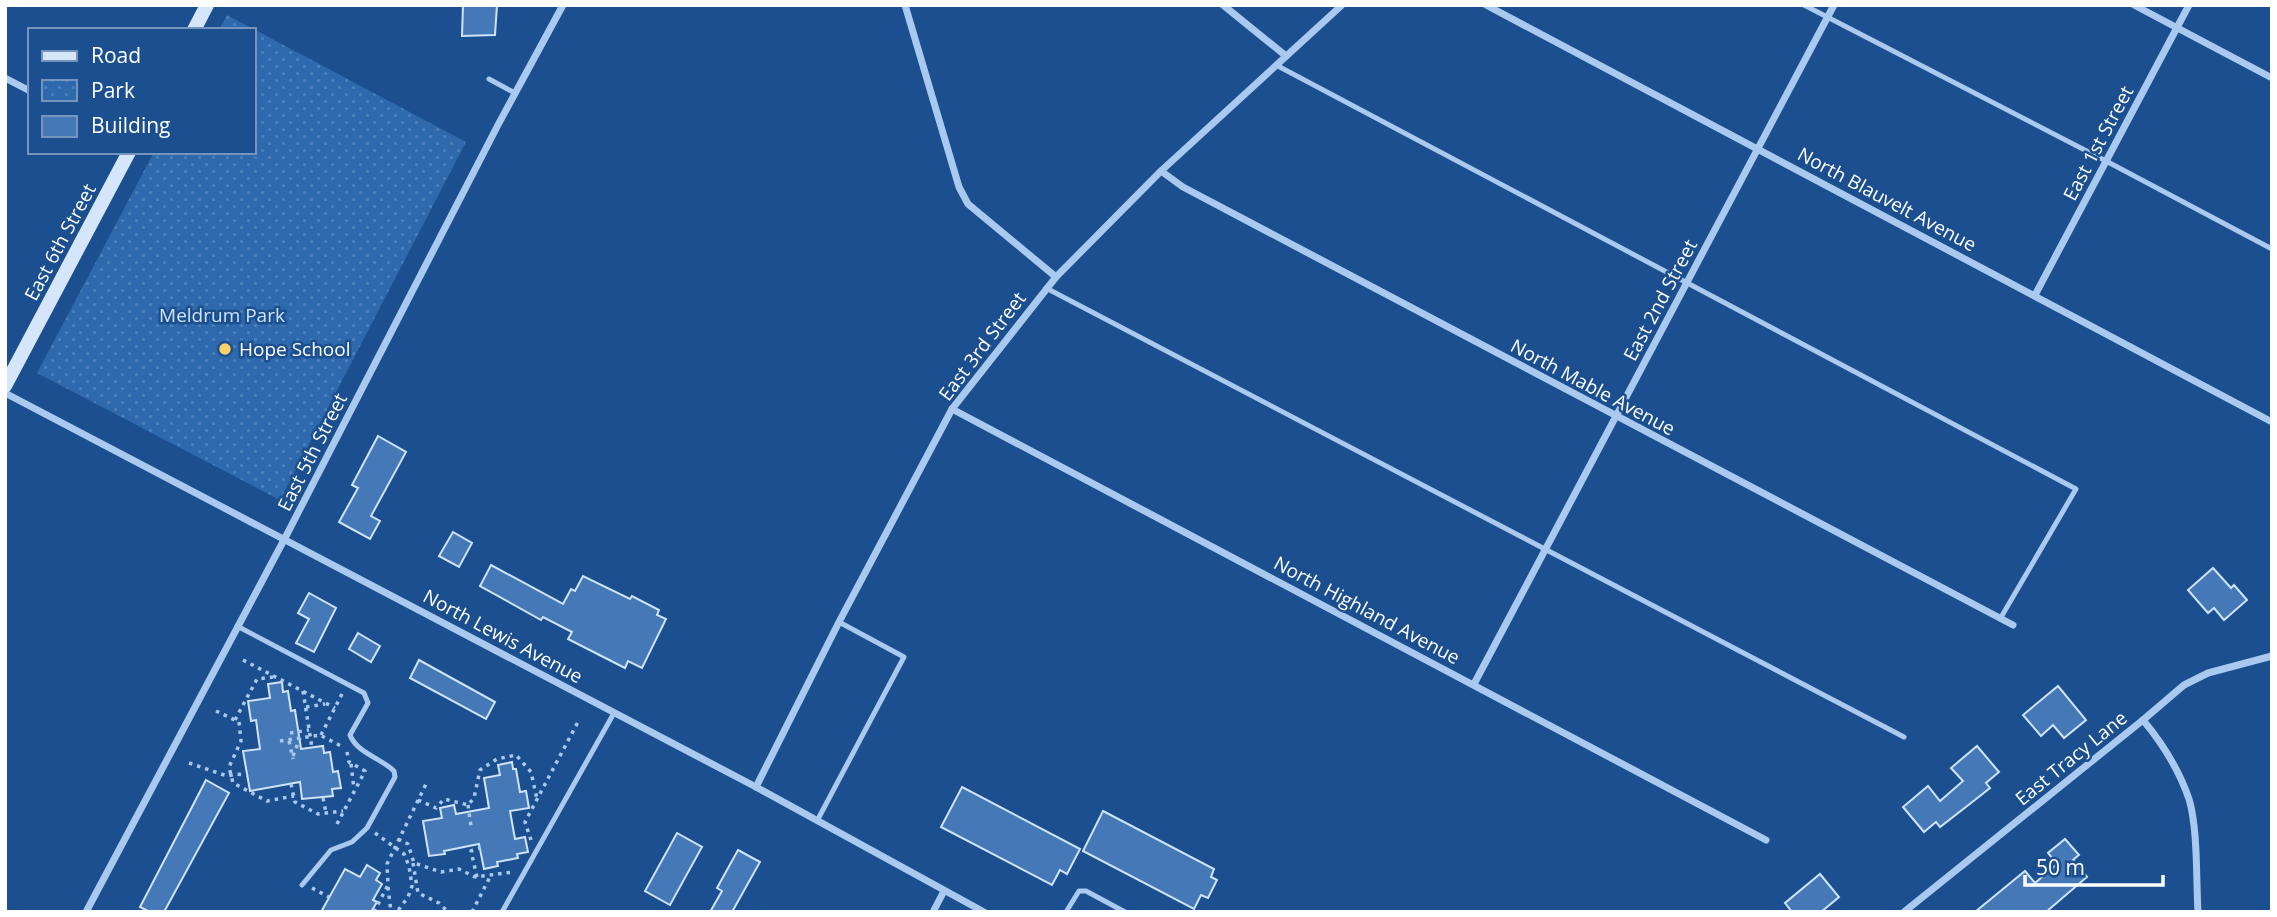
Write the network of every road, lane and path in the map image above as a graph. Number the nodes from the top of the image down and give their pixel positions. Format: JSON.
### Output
{"nodes":[{"id":1,"x":207,"y":5,"type":"edge"},
{"id":2,"x":563,"y":5,"type":"edge"},
{"id":3,"x":905,"y":5,"type":"edge"},
{"id":4,"x":1223,"y":5,"type":"edge"},
{"id":5,"x":1342,"y":5,"type":"edge"},
{"id":6,"x":1486,"y":5,"type":"edge"},
{"id":7,"x":1804,"y":5,"type":"edge"},
{"id":8,"x":1834,"y":5,"type":"edge"},
{"id":9,"x":2134,"y":5,"type":"edge"},
{"id":10,"x":2189,"y":5,"type":"edge"},
{"id":11,"x":1827,"y":18,"type":"junction"},
{"id":12,"x":195,"y":28,"type":"edge"},
{"id":13,"x":2177,"y":28,"type":"junction"},
{"id":14,"x":1286,"y":56,"type":"junction"},
{"id":15,"x":1276,"y":65,"type":"junction"},
{"id":16,"x":5,"y":78,"type":"edge"},
{"id":17,"x":2272,"y":78,"type":"edge"},
{"id":18,"x":489,"y":79,"type":"dead end"},
{"id":19,"x":28,"y":90,"type":"edge"},
{"id":20,"x":515,"y":93,"type":"junction"},
{"id":21,"x":1758,"y":149,"type":"junction"},
{"id":22,"x":128,"y":154,"type":"edge"},
{"id":23,"x":2106,"y":160,"type":"junction"},
{"id":24,"x":1161,"y":171,"type":"junction"},
{"id":25,"x":2272,"y":249,"type":"edge"},
{"id":26,"x":1056,"y":277,"type":"junction"},
{"id":27,"x":1686,"y":284,"type":"junction"},
{"id":28,"x":1046,"y":288,"type":"junction"},
{"id":29,"x":2035,"y":295,"type":"junction"},
{"id":30,"x":5,"y":386,"type":"edge"},
{"id":31,"x":5,"y":393,"type":"edge"},
{"id":32,"x":952,"y":409,"type":"junction"},
{"id":33,"x":1616,"y":417,"type":"junction"},
{"id":34,"x":2272,"y":422,"type":"edge"},
{"id":35,"x":285,"y":538,"type":"junction"},
{"id":36,"x":1546,"y":550,"type":"junction"},
{"id":37,"x":2000,"y":619,"type":"junction"},
{"id":38,"x":839,"y":622,"type":"junction"},
{"id":39,"x":2013,"y":625,"type":"dead end"},
{"id":40,"x":237,"y":626,"type":"junction"},
{"id":41,"x":2272,"y":656,"type":"edge"},
{"id":42,"x":243,"y":660,"type":"dead end"},
{"id":43,"x":275,"y":677,"type":"junction"},
{"id":44,"x":347,"y":684,"type":"junction"},
{"id":45,"x":1474,"y":684,"type":"junction"},
{"id":46,"x":303,"y":691,"type":"junction"},
{"id":47,"x":327,"y":703,"type":"junction"},
{"id":48,"x":306,"y":707,"type":"junction"},
{"id":49,"x":335,"y":708,"type":"junction"},
{"id":50,"x":216,"y":711,"type":"dead end"},
{"id":51,"x":614,"y":713,"type":"junction"},
{"id":52,"x":235,"y":720,"type":"junction"},
{"id":53,"x":579,"y":720,"type":"dead end"},
{"id":54,"x":2143,"y":720,"type":"junction"},
{"id":55,"x":309,"y":730,"type":"junction"},
{"id":56,"x":290,"y":733,"type":"dead end"},
{"id":57,"x":320,"y":735,"type":"junction"},
{"id":58,"x":310,"y":737,"type":"junction"},
{"id":59,"x":1904,"y":737,"type":"dead end"},
{"id":60,"x":300,"y":738,"type":"junction"},
{"id":61,"x":289,"y":740,"type":"junction"},
{"id":62,"x":280,"y":741,"type":"dead end"},
{"id":63,"x":312,"y":748,"type":"dead end"},
{"id":64,"x":189,"y":763,"type":"dead end"},
{"id":65,"x":351,"y":764,"type":"junction"},
{"id":66,"x":230,"y":775,"type":"junction"},
{"id":67,"x":247,"y":775,"type":"dead end"},
{"id":68,"x":427,"y":782,"type":"dead end"},
{"id":69,"x":291,"y":784,"type":"dead end"},
{"id":70,"x":756,"y":787,"type":"junction"},
{"id":71,"x":355,"y":791,"type":"junction"},
{"id":72,"x":294,"y":796,"type":"junction"},
{"id":73,"x":323,"y":798,"type":"dead end"},
{"id":74,"x":537,"y":799,"type":"junction"},
{"id":75,"x":418,"y":800,"type":"junction"},
{"id":76,"x":468,"y":805,"type":"junction"},
{"id":77,"x":343,"y":811,"type":"junction"},
{"id":78,"x":326,"y":813,"type":"junction"},
{"id":79,"x":817,"y":821,"type":"junction"},
{"id":80,"x":337,"y":824,"type":"dead end"},
{"id":81,"x":471,"y":826,"type":"dead end"},
{"id":82,"x":367,"y":828,"type":"junction"},
{"id":83,"x":398,"y":839,"type":"junction"},
{"id":84,"x":1766,"y":840,"type":"dead end"},
{"id":85,"x":395,"y":847,"type":"junction"},
{"id":86,"x":480,"y":848,"type":"dead end"},
{"id":87,"x":536,"y":853,"type":"junction"},
{"id":88,"x":414,"y":863,"type":"junction"},
{"id":89,"x":526,"y":870,"type":"junction"},
{"id":90,"x":491,"y":875,"type":"junction"},
{"id":91,"x":477,"y":877,"type":"junction"},
{"id":92,"x":303,"y":884,"type":"joint"},
{"id":93,"x":388,"y":887,"type":"junction"},
{"id":94,"x":944,"y":891,"type":"junction"},
{"id":95,"x":329,"y":897,"type":"dead end"},
{"id":96,"x":86,"y":912,"type":"edge"},
{"id":97,"x":374,"y":912,"type":"edge"},
{"id":98,"x":391,"y":912,"type":"edge"},
{"id":99,"x":397,"y":912,"type":"edge"},
{"id":100,"x":448,"y":912,"type":"edge"},
{"id":101,"x":472,"y":912,"type":"edge"},
{"id":102,"x":502,"y":912,"type":"edge"},
{"id":103,"x":933,"y":912,"type":"edge"},
{"id":104,"x":984,"y":912,"type":"edge"},
{"id":105,"x":1066,"y":912,"type":"edge"},
{"id":106,"x":1125,"y":912,"type":"edge"},
{"id":107,"x":1904,"y":912,"type":"edge"},
{"id":108,"x":2198,"y":912,"type":"edge"}],
"edges":[{"from":1,"to":12,"type":"main road"},
{"from":2,"to":20,"type":"street","name":"East 5th Street"},
{"from":3,"to":26,"type":"street"},
{"from":4,"to":14,"type":"street"},
{"from":5,"to":14,"type":"street","name":"East 3rd Street"},
{"from":6,"to":21,"type":"street","name":"North Blauvelt Avenue"},
{"from":7,"to":11,"type":"lane"},
{"from":8,"to":11,"type":"street","name":"East 2nd Street"},
{"from":9,"to":13,"type":"street"},
{"from":10,"to":13,"type":"street","name":"East 1st Street"},
{"from":11,"to":21,"type":"street","name":"East 2nd Street"},
{"from":11,"to":23,"type":"lane"},
{"from":13,"to":17,"type":"street"},
{"from":13,"to":23,"type":"street","name":"East 1st Street"},
{"from":14,"to":15,"type":"street","name":"East 3rd Street"},
{"from":15,"to":24,"type":"street","name":"East 3rd Street"},
{"from":15,"to":27,"type":"lane"},
{"from":16,"to":19,"type":"street"},
{"from":18,"to":20,"type":"lane"},
{"from":20,"to":35,"type":"street","name":"East 5th Street"},
{"from":21,"to":27,"type":"street","name":"East 2nd Street"},
{"from":21,"to":29,"type":"street","name":"North Blauvelt Avenue"},
{"from":22,"to":30,"type":"main road","name":"East 6th Street"},
{"from":23,"to":25,"type":"lane"},
{"from":23,"to":29,"type":"street","name":"East 1st Street"},
{"from":24,"to":26,"type":"street","name":"East 3rd Street"},
{"from":24,"to":33,"type":"street","name":"North Mable Avenue"},
{"from":26,"to":28,"type":"street","name":"East 3rd Street"},
{"from":27,"to":33,"type":"street","name":"East 2nd Street"},
{"from":27,"to":37,"type":"lane"},
{"from":28,"to":32,"type":"street","name":"East 3rd Street"},
{"from":28,"to":36,"type":"lane"},
{"from":29,"to":34,"type":"street","name":"North Blauvelt Avenue"},
{"from":31,"to":35,"type":"street","name":"North Lewis Avenue"},
{"from":32,"to":38,"type":"street","name":"East 3rd Street"},
{"from":32,"to":45,"type":"street","name":"North Highland Avenue"},
{"from":33,"to":36,"type":"street","name":"East 2nd Street"},
{"from":33,"to":37,"type":"street","name":"North Mable Avenue"},
{"from":35,"to":40,"type":"street","name":"East 5th Street"},
{"from":35,"to":51,"type":"street","name":"North Lewis Avenue"},
{"from":36,"to":45,"type":"street","name":"East 2nd Street"},
{"from":36,"to":59,"type":"lane"},
{"from":37,"to":39,"type":"street","name":"North Mable Avenue"},
{"from":38,"to":70,"type":"street","name":"East 3rd Street"},
{"from":38,"to":79,"type":"lane"},
{"from":40,"to":44,"type":"lane"},
{"from":40,"to":96,"type":"street","name":"East 5th Street"},
{"from":41,"to":54,"type":"street","name":"East Tracy Lane"},
{"from":42,"to":43,"type":"path"},
{"from":43,"to":46,"type":"path"},
{"from":43,"to":52,"type":"path"},
{"from":44,"to":49,"type":"path"},
{"from":44,"to":82,"type":"lane"},
{"from":45,"to":84,"type":"street","name":"North Highland Avenue"},
{"from":46,"to":47,"type":"path"},
{"from":46,"to":48,"type":"path"},
{"from":47,"to":48,"type":"path"},
{"from":47,"to":49,"type":"path"},
{"from":48,"to":55,"type":"path"},
{"from":49,"to":57,"type":"path"},
{"from":50,"to":52,"type":"path"},
{"from":51,"to":70,"type":"street","name":"North Lewis Avenue"},
{"from":51,"to":87,"type":"lane"},
{"from":52,"to":66,"type":"path"},
{"from":53,"to":74,"type":"path"},
{"from":54,"to":107,"type":"street","name":"East Tracy Lane"},
{"from":54,"to":108,"type":"street"},
{"from":55,"to":56,"type":"path"},
{"from":55,"to":58,"type":"path"},
{"from":57,"to":58,"type":"path"},
{"from":57,"to":65,"type":"path"},
{"from":58,"to":60,"type":"path"},
{"from":58,"to":63,"type":"path"},
{"from":60,"to":61,"type":"path"},
{"from":60,"to":61,"type":"path"},
{"from":61,"to":62,"type":"path"},
{"from":64,"to":66,"type":"path"},
{"from":65,"to":71,"type":"path"},
{"from":65,"to":71,"type":"path"},
{"from":66,"to":67,"type":"path"},
{"from":66,"to":72,"type":"path"},
{"from":68,"to":75,"type":"path"},
{"from":69,"to":72,"type":"path"},
{"from":70,"to":79,"type":"street","name":"North Lewis Avenue"},
{"from":71,"to":77,"type":"path"},
{"from":72,"to":78,"type":"path"},
{"from":73,"to":78,"type":"path"},
{"from":74,"to":76,"type":"path"},
{"from":74,"to":87,"type":"path"},
{"from":75,"to":76,"type":"path"},
{"from":75,"to":83,"type":"path"},
{"from":76,"to":81,"type":"path"},
{"from":77,"to":78,"type":"path"},
{"from":77,"to":80,"type":"path"},
{"from":79,"to":94,"type":"street","name":"North Lewis Avenue"},
{"from":82,"to":85,"type":"path"},
{"from":82,"to":92,"type":"lane"},
{"from":83,"to":85,"type":"path"},
{"from":83,"to":88,"type":"path"},
{"from":85,"to":93,"type":"path"},
{"from":85,"to":99,"type":"path"},
{"from":86,"to":91,"type":"path"},
{"from":87,"to":89,"type":"lane"},
{"from":88,"to":91,"type":"path"},
{"from":88,"to":100,"type":"path"},
{"from":89,"to":90,"type":"path"},
{"from":89,"to":102,"type":"lane"},
{"from":90,"to":91,"type":"path"},
{"from":90,"to":101,"type":"path"},
{"from":92,"to":95,"type":"path"},
{"from":93,"to":97,"type":"path"},
{"from":93,"to":98,"type":"path"},
{"from":94,"to":103,"type":"street"},
{"from":94,"to":104,"type":"street","name":"North Lewis Avenue"},
{"from":105,"to":106,"type":"lane"}]}
